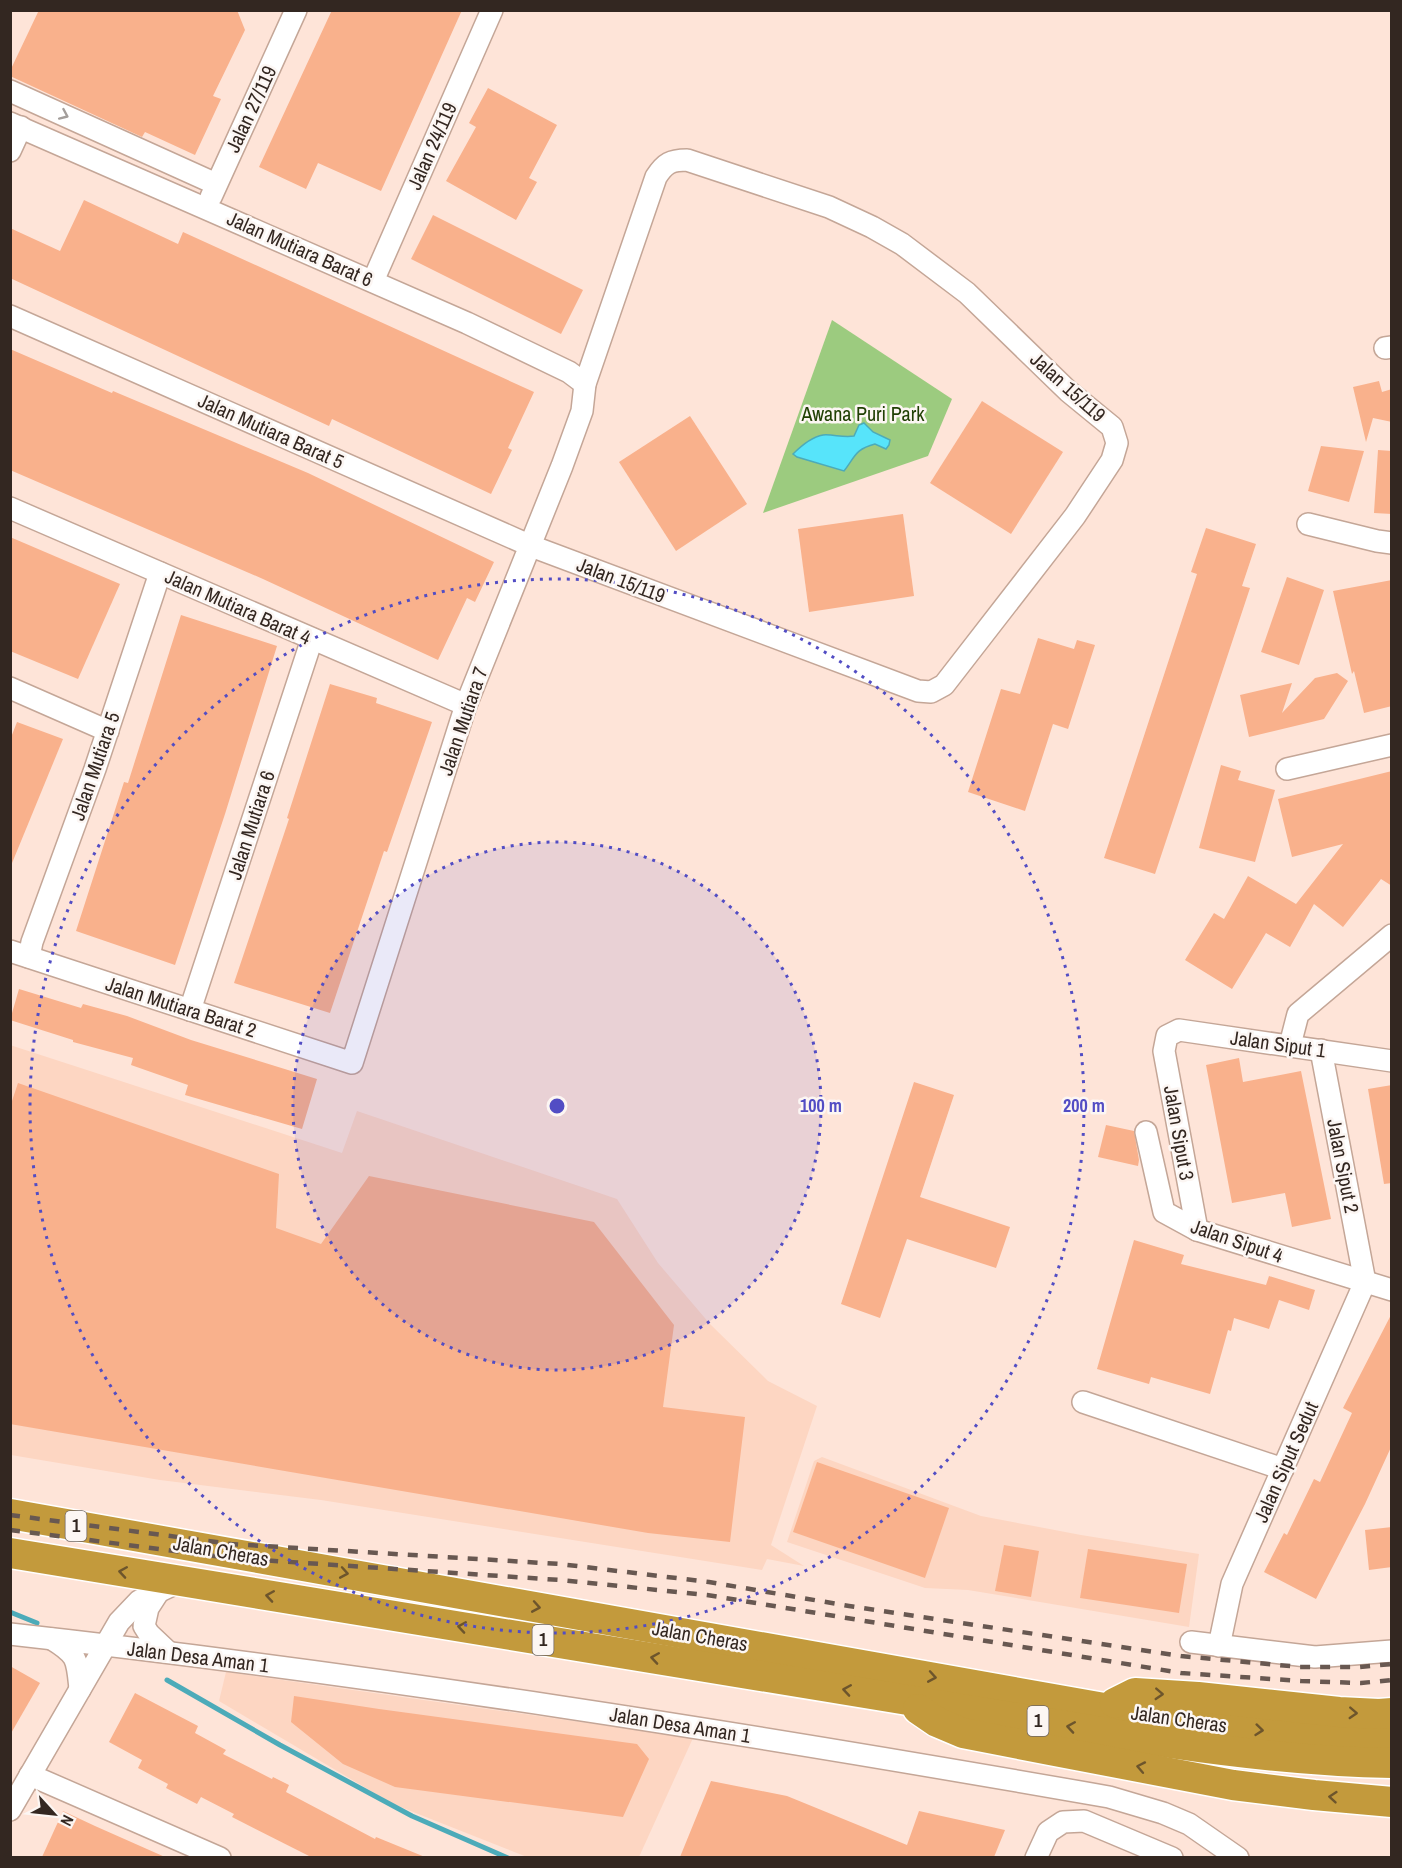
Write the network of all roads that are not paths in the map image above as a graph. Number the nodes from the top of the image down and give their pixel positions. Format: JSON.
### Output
{"nodes":[{"id":1,"x":492,"y":10,"type":"edge"},
{"id":2,"x":294,"y":11,"type":"edge"},
{"id":3,"x":10,"y":91,"type":"edge"},
{"id":4,"x":16,"y":125,"type":"edge"},
{"id":5,"x":10,"y":151,"type":"edge"},
{"id":6,"x":216,"y":184,"type":"junction"},
{"id":7,"x":206,"y":208,"type":"junction"},
{"id":8,"x":373,"y":281,"type":"junction"},
{"id":9,"x":10,"y":316,"type":"edge"},
{"id":10,"x":585,"y":384,"type":"junction"},
{"id":11,"x":10,"y":508,"type":"edge"},
{"id":12,"x":1308,"y":524,"type":"dead end"},
{"id":13,"x":1392,"y":543,"type":"edge"},
{"id":14,"x":531,"y":546,"type":"junction"},
{"id":15,"x":160,"y":573,"type":"junction"},
{"id":16,"x":312,"y":639,"type":"junction"},
{"id":17,"x":10,"y":688,"type":"edge"},
{"id":18,"x":466,"y":705,"type":"junction"},
{"id":19,"x":108,"y":731,"type":"junction"},
{"id":20,"x":1392,"y":745,"type":"edge"},
{"id":21,"x":1287,"y":769,"type":"dead end"},
{"id":22,"x":1392,"y":935,"type":"edge"},
{"id":23,"x":20,"y":954,"type":"edge"},
{"id":24,"x":190,"y":1010,"type":"junction"},
{"id":25,"x":1167,"y":1036,"type":"joint"},
{"id":26,"x":1290,"y":1045,"type":"junction"},
{"id":27,"x":1321,"y":1050,"type":"junction"},
{"id":28,"x":1392,"y":1060,"type":"edge"},
{"id":29,"x":352,"y":1063,"type":"joint"},
{"id":30,"x":1146,"y":1132,"type":"dead end"},
{"id":31,"x":1197,"y":1230,"type":"junction"},
{"id":32,"x":1365,"y":1282,"type":"junction"},
{"id":33,"x":1392,"y":1290,"type":"edge"},
{"id":34,"x":1083,"y":1402,"type":"dead end"},
{"id":35,"x":1283,"y":1469,"type":"junction"},
{"id":36,"x":10,"y":1514,"type":"edge"},
{"id":37,"x":10,"y":1553,"type":"edge"},
{"id":38,"x":170,"y":1586,"type":"junction"},
{"id":39,"x":10,"y":1634,"type":"edge"},
{"id":40,"x":52,"y":1639,"type":"junction"},
{"id":41,"x":1191,"y":1642,"type":"dead end"},
{"id":42,"x":106,"y":1645,"type":"junction"},
{"id":43,"x":1220,"y":1646,"type":"junction"},
{"id":44,"x":1392,"y":1651,"type":"edge"},
{"id":45,"x":167,"y":1652,"type":"junction"},
{"id":46,"x":80,"y":1689,"type":"junction"},
{"id":47,"x":905,"y":1699,"type":"junction"},
{"id":48,"x":1104,"y":1708,"type":"junction"},
{"id":49,"x":1392,"y":1713,"type":"edge"},
{"id":50,"x":1165,"y":1730,"type":"junction"},
{"id":51,"x":1392,"y":1739,"type":"edge"},
{"id":52,"x":1392,"y":1763,"type":"edge"},
{"id":53,"x":30,"y":1775,"type":"junction"},
{"id":54,"x":1392,"y":1802,"type":"edge"},
{"id":55,"x":10,"y":1810,"type":"edge"},
{"id":56,"x":1189,"y":1824,"type":"junction"},
{"id":57,"x":220,"y":1857,"type":"edge"},
{"id":58,"x":1036,"y":1857,"type":"edge"},
{"id":59,"x":1173,"y":1857,"type":"edge"},
{"id":60,"x":1238,"y":1857,"type":"edge"}],
"edges":[{"from":1,"to":8,"type":"street","name":"Jalan 24/119"},
{"from":2,"to":6,"type":"street","name":"Jalan 27/119"},
{"from":3,"to":6,"type":"street","one_way":true},
{"from":4,"to":5,"type":"street"},
{"from":4,"to":7,"type":"street","name":"Jalan Mutiara Barat 6"},
{"from":6,"to":7,"type":"street","name":"Jalan 27/119"},
{"from":7,"to":8,"type":"street","name":"Jalan Mutiara Barat 6"},
{"from":8,"to":10,"type":"street","name":"Jalan Mutiara Barat 6"},
{"from":9,"to":14,"type":"street","name":"Jalan Mutiara Barat 5"},
{"from":10,"to":14,"type":"street","name":"Jalan Mutiara 7"},
{"from":10,"to":14,"type":"street","name":"Jalan 15/119"},
{"from":11,"to":15,"type":"street","name":"Jalan Mutiara Barat 4"},
{"from":12,"to":13,"type":"street"},
{"from":14,"to":18,"type":"street","name":"Jalan Mutiara 7"},
{"from":15,"to":16,"type":"street","name":"Jalan Mutiara Barat 4"},
{"from":15,"to":19,"type":"street","name":"Jalan Mutiara 5"},
{"from":16,"to":18,"type":"street","name":"Jalan Mutiara Barat 4"},
{"from":16,"to":24,"type":"street","name":"Jalan Mutiara 6"},
{"from":17,"to":19,"type":"street"},
{"from":18,"to":29,"type":"street","name":"Jalan Mutiara 7"},
{"from":19,"to":23,"type":"street","name":"Jalan Mutiara 5"},
{"from":20,"to":21,"type":"street"},
{"from":22,"to":26,"type":"street"},
{"from":23,"to":24,"type":"street","name":"Jalan Mutiara Barat 2"},
{"from":24,"to":29,"type":"street","name":"Jalan Mutiara Barat 2"},
{"from":25,"to":26,"type":"street","name":"Jalan Siput 1"},
{"from":25,"to":31,"type":"street","name":"Jalan Siput 3"},
{"from":26,"to":27,"type":"street","name":"Jalan Siput 1"},
{"from":27,"to":28,"type":"street","name":"Jalan Siput 1"},
{"from":27,"to":32,"type":"street","name":"Jalan Siput 2"},
{"from":30,"to":31,"type":"street","name":"Jalan Siput 4"},
{"from":31,"to":32,"type":"street","name":"Jalan Siput 4"},
{"from":32,"to":33,"type":"street","name":"Jalan Siput 4"},
{"from":32,"to":35,"type":"street","name":"Jalan Siput Sedut"},
{"from":34,"to":35,"type":"street"},
{"from":35,"to":43,"type":"street","name":"Jalan Siput Sedut"},
{"from":36,"to":48,"type":"highway","name":"Jalan Cheras","number":"1","one_way":true},
{"from":38,"to":37,"type":"highway","name":"Jalan Cheras","number":"1","one_way":true},
{"from":38,"to":42,"type":"street"},
{"from":38,"to":45,"type":"street"},
{"from":47,"to":38,"type":"highway","name":"Jalan Cheras","number":"1","one_way":true},
{"from":39,"to":40,"type":"street","name":"Jalan Desa Aman 1"},
{"from":40,"to":42,"type":"street","name":"Jalan Desa Aman 1"},
{"from":40,"to":46,"type":"street"},
{"from":41,"to":43,"type":"street"},
{"from":42,"to":45,"type":"street","name":"Jalan Desa Aman 1"},
{"from":42,"to":46,"type":"street"},
{"from":43,"to":44,"type":"street"},
{"from":45,"to":56,"type":"street","name":"Jalan Desa Aman 1"},
{"from":46,"to":53,"type":"street"},
{"from":50,"to":47,"type":"highway","name":"Jalan Cheras","number":"1","one_way":true},
{"from":54,"to":47,"type":"highway","one_way":true},
{"from":48,"to":49,"type":"highway","one_way":true},
{"from":48,"to":50,"type":"highway","name":"Jalan Cheras","number":"1"},
{"from":50,"to":51,"type":"highway","name":"Jalan Cheras","number":"1","one_way":true},
{"from":50,"to":52,"type":"highway","name":"Jalan Cheras","number":"1"},
{"from":53,"to":55,"type":"street"},
{"from":53,"to":57,"type":"street"},
{"from":56,"to":59,"type":"street"},
{"from":56,"to":60,"type":"street","name":"Jalan Desa Aman 1"},
{"from":58,"to":59,"type":"street"}]}
